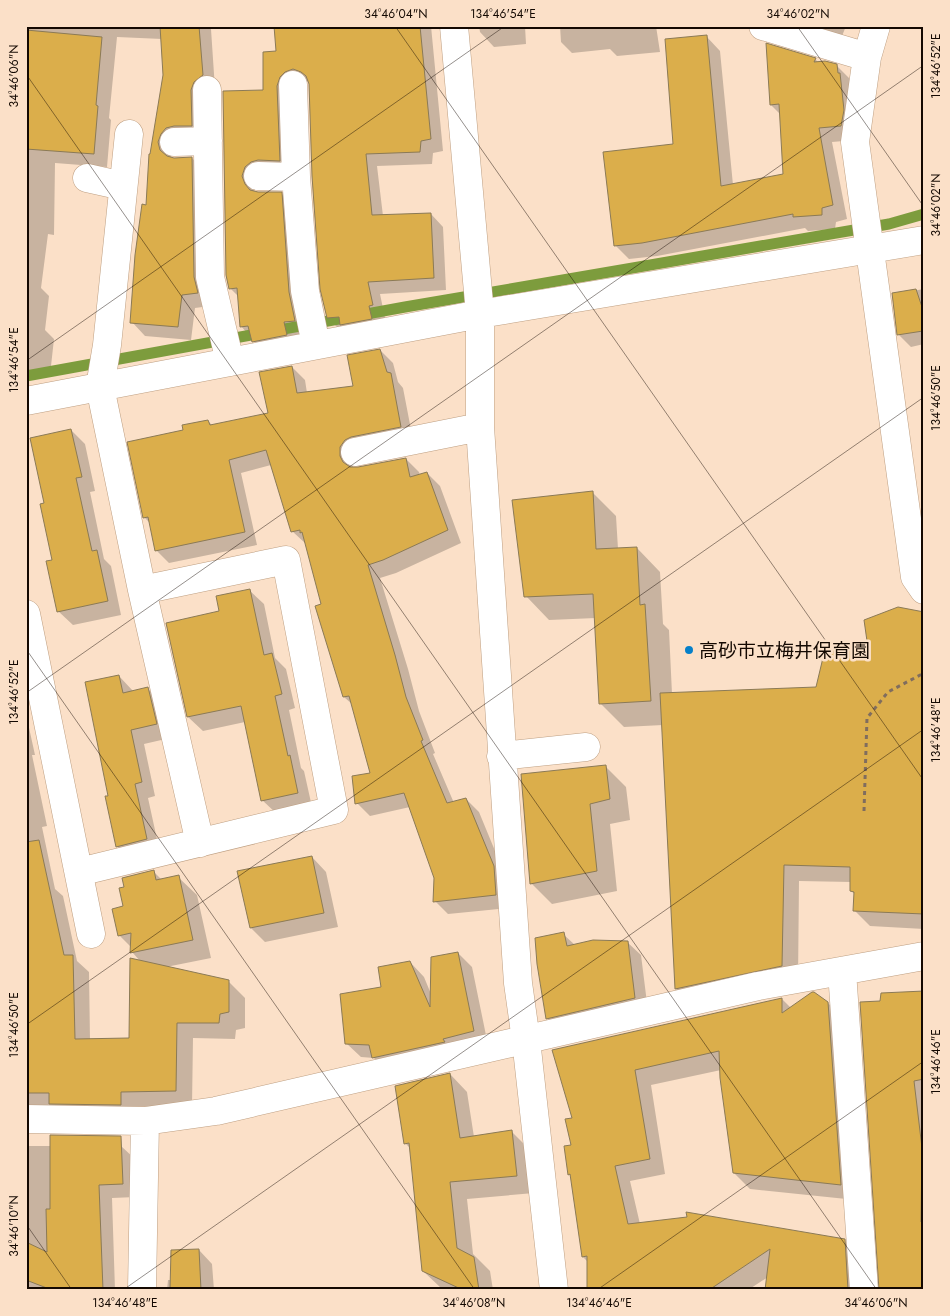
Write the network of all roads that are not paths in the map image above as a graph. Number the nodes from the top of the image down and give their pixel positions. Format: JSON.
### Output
{"nodes":[{"id":1,"x":454,"y":26,"type":"edge"},
{"id":2,"x":763,"y":26,"type":"edge"},
{"id":3,"x":876,"y":26,"type":"edge"},
{"id":4,"x":867,"y":57,"type":"junction"},
{"id":5,"x":293,"y":85,"type":"dead end"},
{"id":6,"x":207,"y":90,"type":"dead end"},
{"id":7,"x":129,"y":134,"type":"dead end"},
{"id":8,"x":208,"y":141,"type":"junction"},
{"id":9,"x":174,"y":142,"type":"dead end"},
{"id":10,"x":258,"y":176,"type":"dead end"},
{"id":11,"x":296,"y":177,"type":"junction"},
{"id":12,"x":87,"y":178,"type":"dead end"},
{"id":13,"x":124,"y":186,"type":"junction"},
{"id":14,"x":924,"y":240,"type":"edge"},
{"id":15,"x":869,"y":248,"type":"junction"},
{"id":16,"x":480,"y":314,"type":"junction"},
{"id":17,"x":316,"y":345,"type":"junction"},
{"id":18,"x":230,"y":362,"type":"junction"},
{"id":19,"x":100,"y":387,"type":"junction"},
{"id":20,"x":26,"y":401,"type":"edge"},
{"id":21,"x":480,"y":427,"type":"junction"},
{"id":22,"x":356,"y":452,"type":"dead end"},
{"id":23,"x":142,"y":590,"type":"junction"},
{"id":24,"x":924,"y":590,"type":"edge"},
{"id":25,"x":26,"y":614,"type":"edge"},
{"id":26,"x":586,"y":747,"type":"dead end"},
{"id":27,"x":501,"y":756,"type":"junction"},
{"id":28,"x":200,"y":842,"type":"junction"},
{"id":29,"x":79,"y":872,"type":"junction"},
{"id":30,"x":91,"y":934,"type":"dead end"},
{"id":31,"x":924,"y":956,"type":"edge"},
{"id":32,"x":842,"y":971,"type":"junction"},
{"id":33,"x":526,"y":1040,"type":"junction"},
{"id":34,"x":26,"y":1119,"type":"edge"},
{"id":35,"x":145,"y":1121,"type":"junction"},
{"id":36,"x":142,"y":1290,"type":"edge"},
{"id":37,"x":554,"y":1290,"type":"edge"},
{"id":38,"x":864,"y":1290,"type":"edge"}],
"edges":[{"from":1,"to":16,"type":"street"},
{"from":2,"to":4,"type":"street"},
{"from":3,"to":4,"type":"street"},
{"from":4,"to":15,"type":"street"},
{"from":5,"to":11,"type":"street"},
{"from":6,"to":8,"type":"street"},
{"from":7,"to":13,"type":"street"},
{"from":8,"to":9,"type":"street"},
{"from":8,"to":18,"type":"street"},
{"from":10,"to":11,"type":"street"},
{"from":11,"to":17,"type":"street"},
{"from":12,"to":13,"type":"street"},
{"from":13,"to":19,"type":"street"},
{"from":14,"to":15,"type":"street"},
{"from":15,"to":16,"type":"street"},
{"from":15,"to":24,"type":"street"},
{"from":16,"to":17,"type":"street"},
{"from":16,"to":21,"type":"street"},
{"from":17,"to":18,"type":"street"},
{"from":18,"to":19,"type":"street"},
{"from":19,"to":20,"type":"street"},
{"from":19,"to":23,"type":"street"},
{"from":21,"to":22,"type":"street"},
{"from":21,"to":27,"type":"street"},
{"from":23,"to":28,"type":"street"},
{"from":23,"to":28,"type":"street"},
{"from":25,"to":29,"type":"street"},
{"from":26,"to":27,"type":"street"},
{"from":27,"to":33,"type":"street"},
{"from":28,"to":29,"type":"street"},
{"from":29,"to":30,"type":"street"},
{"from":31,"to":32,"type":"street"},
{"from":32,"to":33,"type":"street"},
{"from":32,"to":38,"type":"street"},
{"from":33,"to":35,"type":"street"},
{"from":33,"to":37,"type":"street"},
{"from":34,"to":35,"type":"street"},
{"from":35,"to":36,"type":"street"}]}
